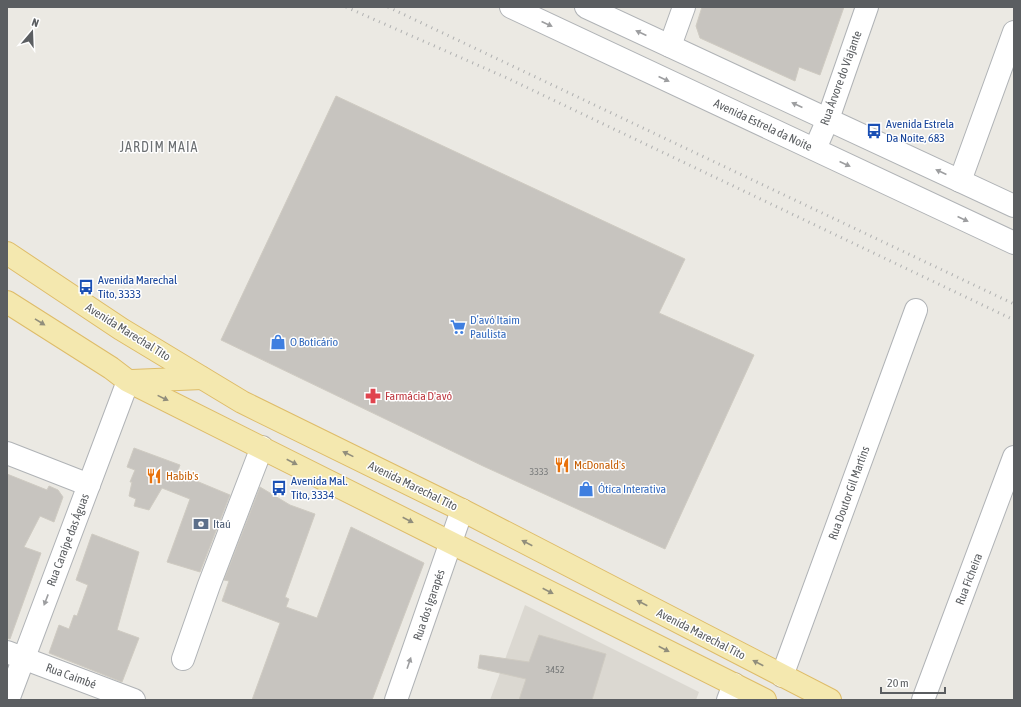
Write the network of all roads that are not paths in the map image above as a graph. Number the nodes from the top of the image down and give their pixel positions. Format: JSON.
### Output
{"nodes":[{"id":1,"x":511,"y":7,"type":"edge"},
{"id":2,"x":586,"y":7,"type":"edge"},
{"id":3,"x":684,"y":7,"type":"edge"},
{"id":4,"x":867,"y":7,"type":"edge"},
{"id":5,"x":1014,"y":32,"type":"edge"},
{"id":6,"x":670,"y":46,"type":"junction"},
{"id":7,"x":828,"y":119,"type":"junction"},
{"id":8,"x":815,"y":149,"type":"junction"},
{"id":9,"x":960,"y":181,"type":"junction"},
{"id":10,"x":1014,"y":206,"type":"edge"},
{"id":11,"x":1014,"y":243,"type":"edge"},
{"id":12,"x":7,"y":254,"type":"edge"},
{"id":13,"x":7,"y":302,"type":"edge"},
{"id":14,"x":916,"y":310,"type":"dead end"},
{"id":15,"x":202,"y":378,"type":"junction"},
{"id":16,"x":128,"y":381,"type":"junction"},
{"id":17,"x":262,"y":447,"type":"junction"},
{"id":18,"x":7,"y":453,"type":"edge"},
{"id":19,"x":1014,"y":457,"type":"edge"},
{"id":20,"x":89,"y":485,"type":"junction"},
{"id":21,"x":462,"y":510,"type":"junction"},
{"id":22,"x":451,"y":542,"type":"junction"},
{"id":23,"x":15,"y":656,"type":"edge"},
{"id":24,"x":183,"y":659,"type":"dead end"},
{"id":25,"x":782,"y":676,"type":"junction"},
{"id":26,"x":731,"y":692,"type":"edge"},
{"id":27,"x":8,"y":700,"type":"edge"},
{"id":28,"x":134,"y":700,"type":"edge"},
{"id":29,"x":396,"y":700,"type":"edge"},
{"id":30,"x":765,"y":700,"type":"edge"},
{"id":31,"x":830,"y":700,"type":"edge"},
{"id":32,"x":923,"y":700,"type":"edge"}],
"edges":[{"from":1,"to":8,"type":"street","name":"Avenida Estrela da Noite","one_way":true},
{"from":6,"to":2,"type":"street","one_way":true},
{"from":3,"to":6,"type":"street"},
{"from":4,"to":7,"type":"street","name":"Rua Árvore do Viajante"},
{"from":5,"to":9,"type":"street"},
{"from":7,"to":6,"type":"street","one_way":true},
{"from":7,"to":8,"type":"street","name":"Rua Árvore do Viajante"},
{"from":9,"to":7,"type":"street","one_way":true},
{"from":8,"to":11,"type":"street","name":"Avenida Estrela da Noite","one_way":true},
{"from":9,"to":10,"type":"street"},
{"from":12,"to":15,"type":"main road","name":"Avenida Marechal Tito"},
{"from":13,"to":16,"type":"main road","one_way":true},
{"from":14,"to":25,"type":"street","name":"Rua Doutor Gil Martins"},
{"from":15,"to":16,"type":"main road"},
{"from":21,"to":15,"type":"main road","name":"Avenida Marechal Tito","one_way":true},
{"from":16,"to":17,"type":"main road","one_way":true},
{"from":16,"to":20,"type":"street","name":"Rua Caraípe das Águas"},
{"from":17,"to":22,"type":"main road","one_way":true},
{"from":17,"to":24,"type":"street"},
{"from":18,"to":20,"type":"street"},
{"from":19,"to":32,"type":"street","name":"Rua Ficheira"},
{"from":20,"to":23,"type":"street","name":"Rua Caraípe das Águas","one_way":true},
{"from":21,"to":22,"type":"street","name":"Rua dos Igarapés"},
{"from":25,"to":21,"type":"main road","name":"Avenida Marechal Tito","one_way":true},
{"from":22,"to":26,"type":"main road","one_way":true},
{"from":29,"to":22,"type":"street","name":"Rua dos Igarapés","one_way":true},
{"from":23,"to":27,"type":"street","name":"Rua Caraípe das Águas"},
{"from":23,"to":28,"type":"street","name":"Rua Caimbé"},
{"from":25,"to":31,"type":"main road","name":"Avenida Marechal Tito"},
{"from":26,"to":30,"type":"main road"}]}
